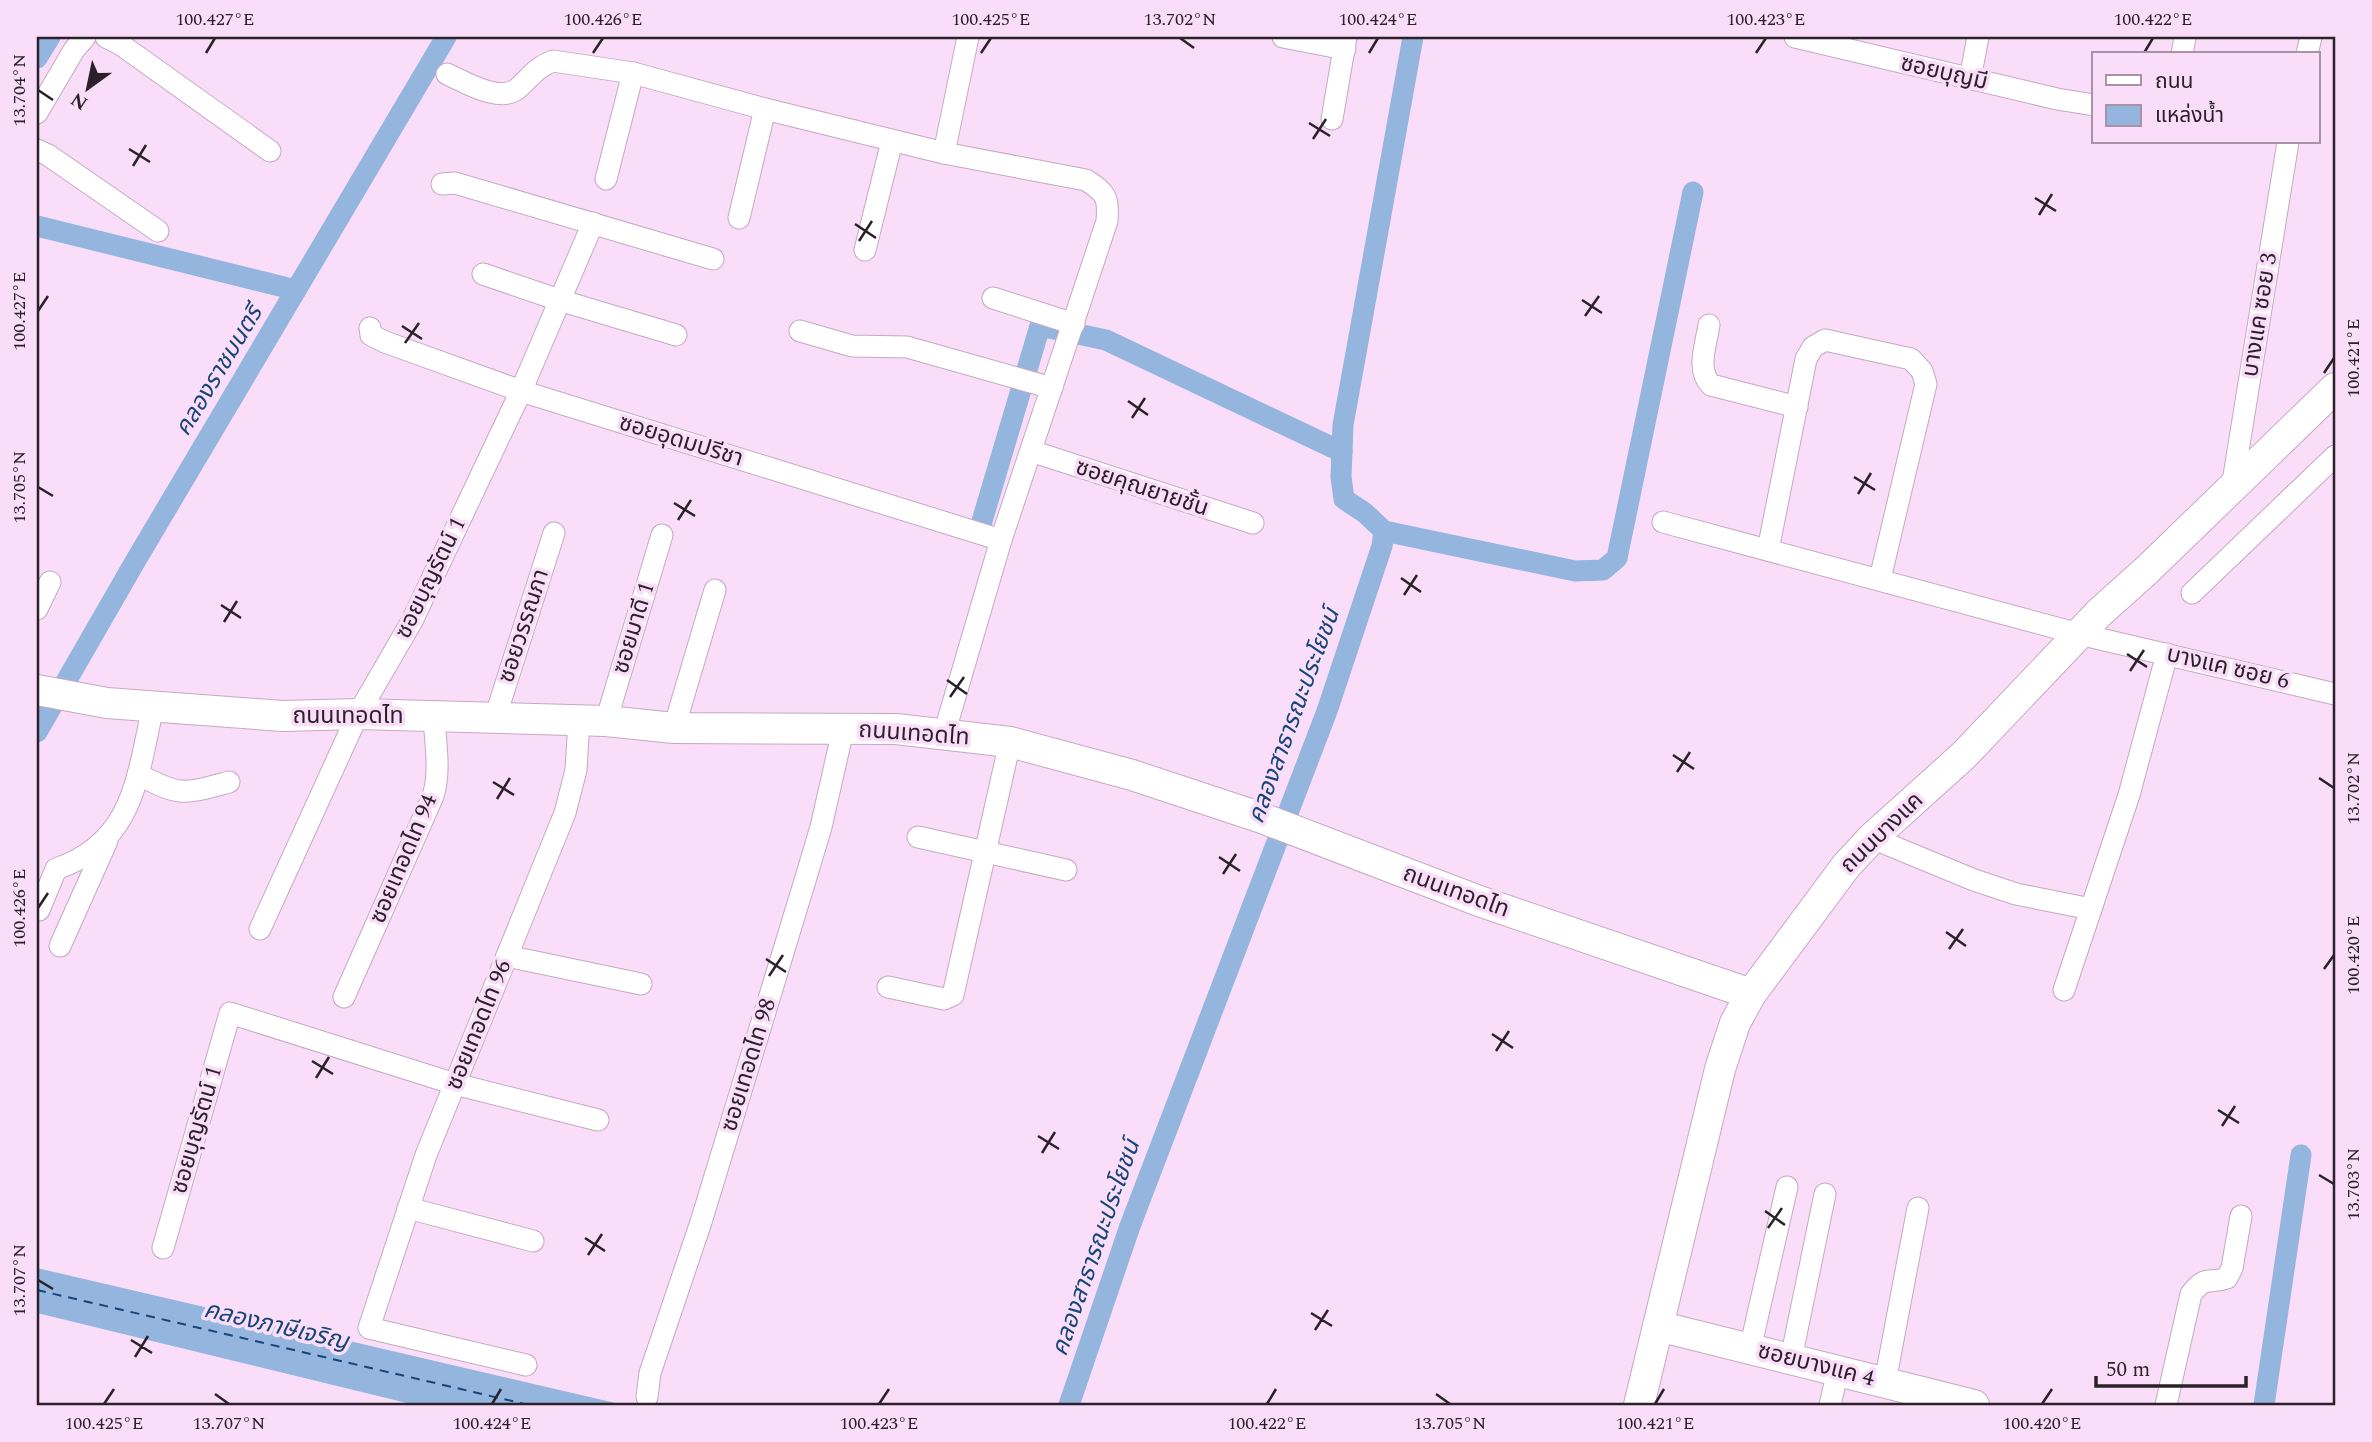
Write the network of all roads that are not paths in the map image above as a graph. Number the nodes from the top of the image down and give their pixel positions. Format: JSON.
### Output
{"nodes":[{"id":1,"x":85,"y":37,"type":"edge"},
{"id":2,"x":106,"y":37,"type":"edge"},
{"id":3,"x":968,"y":37,"type":"edge"},
{"id":4,"x":1283,"y":37,"type":"edge"},
{"id":5,"x":1795,"y":37,"type":"edge"},
{"id":6,"x":1978,"y":37,"type":"edge"},
{"id":7,"x":1821,"y":40,"type":"edge"},
{"id":8,"x":1346,"y":43,"type":"edge"},
{"id":9,"x":633,"y":73,"type":"junction"},
{"id":10,"x":447,"y":74,"type":"dead end"},
{"id":11,"x":1970,"y":79,"type":"junction"},
{"id":12,"x":2092,"y":105,"type":"edge"},
{"id":13,"x":765,"y":109,"type":"junction"},
{"id":14,"x":37,"y":113,"type":"edge"},
{"id":15,"x":1332,"y":119,"type":"dead end"},
{"id":16,"x":892,"y":141,"type":"junction"},
{"id":17,"x":2288,"y":144,"type":"edge"},
{"id":18,"x":37,"y":150,"type":"edge"},
{"id":19,"x":270,"y":151,"type":"dead end"},
{"id":20,"x":944,"y":153,"type":"junction"},
{"id":21,"x":606,"y":179,"type":"dead end"},
{"id":22,"x":442,"y":184,"type":"dead end"},
{"id":23,"x":739,"y":218,"type":"dead end"},
{"id":24,"x":593,"y":223,"type":"junction"},
{"id":25,"x":158,"y":231,"type":"dead end"},
{"id":26,"x":865,"y":250,"type":"dead end"},
{"id":27,"x":713,"y":259,"type":"dead end"},
{"id":28,"x":483,"y":274,"type":"dead end"},
{"id":29,"x":993,"y":298,"type":"dead end"},
{"id":30,"x":558,"y":300,"type":"junction"},
{"id":31,"x":1074,"y":324,"type":"junction"},
{"id":32,"x":1709,"y":325,"type":"dead end"},
{"id":33,"x":370,"y":328,"type":"dead end"},
{"id":34,"x":800,"y":331,"type":"dead end"},
{"id":35,"x":676,"y":335,"type":"dead end"},
{"id":36,"x":2335,"y":387,"type":"edge"},
{"id":37,"x":1052,"y":388,"type":"junction"},
{"id":38,"x":520,"y":391,"type":"junction"},
{"id":39,"x":1797,"y":407,"type":"junction"},
{"id":40,"x":1031,"y":451,"type":"junction"},
{"id":41,"x":2335,"y":456,"type":"edge"},
{"id":42,"x":2232,"y":488,"type":"junction"},
{"id":43,"x":1663,"y":522,"type":"dead end"},
{"id":44,"x":1253,"y":523,"type":"dead end"},
{"id":45,"x":554,"y":533,"type":"dead end"},
{"id":46,"x":662,"y":535,"type":"dead end"},
{"id":47,"x":1001,"y":540,"type":"junction"},
{"id":48,"x":1768,"y":550,"type":"junction"},
{"id":49,"x":1880,"y":579,"type":"junction"},
{"id":50,"x":50,"y":582,"type":"dead end"},
{"id":51,"x":716,"y":590,"type":"dead end"},
{"id":52,"x":2192,"y":593,"type":"dead end"},
{"id":53,"x":37,"y":609,"type":"edge"},
{"id":54,"x":2079,"y":634,"type":"junction"},
{"id":55,"x":2167,"y":654,"type":"junction"},
{"id":56,"x":37,"y":690,"type":"edge"},
{"id":57,"x":2335,"y":694,"type":"edge"},
{"id":58,"x":153,"y":707,"type":"junction"},
{"id":59,"x":358,"y":714,"type":"junction"},
{"id":60,"x":434,"y":716,"type":"junction"},
{"id":61,"x":495,"y":718,"type":"junction"},
{"id":62,"x":592,"y":721,"type":"junction"},
{"id":63,"x":674,"y":728,"type":"junction"},
{"id":64,"x":843,"y":730,"type":"junction"},
{"id":65,"x":944,"y":734,"type":"junction"},
{"id":66,"x":1010,"y":742,"type":"junction"},
{"id":67,"x":138,"y":774,"type":"junction"},
{"id":68,"x":229,"y":782,"type":"dead end"},
{"id":69,"x":918,"y":837,"type":"dead end"},
{"id":70,"x":1872,"y":838,"type":"junction"},
{"id":71,"x":108,"y":839,"type":"junction"},
{"id":72,"x":986,"y":853,"type":"junction"},
{"id":73,"x":1066,"y":870,"type":"dead end"},
{"id":74,"x":2091,"y":909,"type":"junction"},
{"id":75,"x":39,"y":910,"type":"dead end"},
{"id":76,"x":260,"y":929,"type":"dead end"},
{"id":77,"x":60,"y":946,"type":"dead end"},
{"id":78,"x":507,"y":956,"type":"junction"},
{"id":79,"x":641,"y":984,"type":"dead end"},
{"id":80,"x":888,"y":986,"type":"dead end"},
{"id":81,"x":2064,"y":990,"type":"dead end"},
{"id":82,"x":1751,"y":994,"type":"junction"},
{"id":83,"x":344,"y":997,"type":"dead end"},
{"id":84,"x":455,"y":1084,"type":"junction"},
{"id":85,"x":598,"y":1121,"type":"dead end"},
{"id":86,"x":1787,"y":1187,"type":"dead end"},
{"id":87,"x":1825,"y":1194,"type":"dead end"},
{"id":88,"x":408,"y":1208,"type":"junction"},
{"id":89,"x":1918,"y":1208,"type":"dead end"},
{"id":90,"x":2241,"y":1216,"type":"dead end"},
{"id":91,"x":533,"y":1241,"type":"dead end"},
{"id":92,"x":163,"y":1248,"type":"dead end"},
{"id":93,"x":1658,"y":1326,"type":"junction"},
{"id":94,"x":1750,"y":1349,"type":"junction"},
{"id":95,"x":1791,"y":1359,"type":"junction"},
{"id":96,"x":526,"y":1365,"type":"dead end"},
{"id":97,"x":1838,"y":1370,"type":"junction"},
{"id":98,"x":1885,"y":1382,"type":"junction"},
{"id":99,"x":646,"y":1397,"type":"dead end"},
{"id":100,"x":1640,"y":1401,"type":"edge"},
{"id":101,"x":1830,"y":1405,"type":"edge"},
{"id":102,"x":1974,"y":1405,"type":"edge"},
{"id":103,"x":2166,"y":1405,"type":"edge"}],
"edges":[{"from":1,"to":14,"type":"street"},
{"from":2,"to":19,"type":"street"},
{"from":3,"to":20,"type":"street"},
{"from":4,"to":8,"type":"street"},
{"from":5,"to":7,"type":"street","name":"ซอยบุญมี"},
{"from":6,"to":11,"type":"street"},
{"from":7,"to":11,"type":"street","name":"ซอยบุญมี"},
{"from":8,"to":15,"type":"street"},
{"from":9,"to":10,"type":"street"},
{"from":9,"to":13,"type":"street"},
{"from":9,"to":21,"type":"street"},
{"from":11,"to":12,"type":"street","name":"ซอยบุญมี"},
{"from":13,"to":16,"type":"street"},
{"from":13,"to":23,"type":"street"},
{"from":16,"to":20,"type":"street"},
{"from":16,"to":26,"type":"street"},
{"from":17,"to":42,"type":"street","name":"บางแค ซอย 3"},
{"from":18,"to":25,"type":"street"},
{"from":20,"to":31,"type":"street"},
{"from":22,"to":24,"type":"street"},
{"from":24,"to":27,"type":"street"},
{"from":24,"to":30,"type":"street","name":"ซอยบุญรัตน์ 1"},
{"from":28,"to":30,"type":"street"},
{"from":29,"to":31,"type":"street"},
{"from":30,"to":35,"type":"street"},
{"from":30,"to":38,"type":"street","name":"ซอยบุญรัตน์ 1"},
{"from":31,"to":37,"type":"street"},
{"from":32,"to":39,"type":"street"},
{"from":33,"to":38,"type":"street","name":"ซอยอุดมปรีชา"},
{"from":34,"to":37,"type":"street"},
{"from":36,"to":42,"type":"main road","name":"ถนนบางแค"},
{"from":37,"to":40,"type":"street"},
{"from":38,"to":47,"type":"street","name":"ซอยอุดมปรีชา"},
{"from":38,"to":59,"type":"street","name":"ซอยบุญรัตน์ 1"},
{"from":39,"to":48,"type":"street"},
{"from":39,"to":49,"type":"street"},
{"from":40,"to":44,"type":"street","name":"ซอยคุณยายชั้น"},
{"from":40,"to":47,"type":"street"},
{"from":41,"to":52,"type":"street"},
{"from":42,"to":54,"type":"main road","name":"ถนนบางแค"},
{"from":43,"to":48,"type":"street","name":"บางแค ซอย 6"},
{"from":45,"to":61,"type":"street","name":"ซอยวรรณภา"},
{"from":46,"to":62,"type":"street","name":"ซอยมาดี 1"},
{"from":47,"to":65,"type":"street"},
{"from":48,"to":49,"type":"street","name":"บางแค ซอย 6"},
{"from":49,"to":54,"type":"street","name":"บางแค ซอย 6"},
{"from":50,"to":53,"type":"street"},
{"from":51,"to":63,"type":"street"},
{"from":54,"to":55,"type":"street","name":"บางแค ซอย 6"},
{"from":54,"to":70,"type":"main road","name":"ถนนบางแค"},
{"from":55,"to":57,"type":"street","name":"บางแค ซอย 6"},
{"from":55,"to":74,"type":"street"},
{"from":56,"to":58,"type":"main road","name":"ถนนเทอดไท"},
{"from":58,"to":59,"type":"main road","name":"ถนนเทอดไท"},
{"from":58,"to":67,"type":"street"},
{"from":59,"to":60,"type":"main road","name":"ถนนเทอดไท"},
{"from":59,"to":76,"type":"street","name":"ซอยบุญรัตน์ 1"},
{"from":60,"to":61,"type":"main road","name":"ถนนเทอดไท"},
{"from":60,"to":83,"type":"street","name":"ซอยเทอดไท 94"},
{"from":61,"to":62,"type":"main road","name":"ถนนเทอดไท"},
{"from":62,"to":63,"type":"main road","name":"ถนนเทอดไท"},
{"from":62,"to":78,"type":"street","name":"ซอยเทอดไท 96"},
{"from":63,"to":64,"type":"main road","name":"ถนนเทอดไท"},
{"from":64,"to":65,"type":"main road","name":"ถนนเทอดไท"},
{"from":64,"to":99,"type":"street","name":"ซอยเทอดไท 98"},
{"from":65,"to":66,"type":"main road","name":"ถนนเทอดไท"},
{"from":66,"to":72,"type":"street"},
{"from":66,"to":82,"type":"main road","name":"ถนนเทอดไท"},
{"from":67,"to":68,"type":"street"},
{"from":67,"to":71,"type":"street"},
{"from":69,"to":72,"type":"street"},
{"from":70,"to":74,"type":"street"},
{"from":70,"to":82,"type":"main road","name":"ถนนบางแค"},
{"from":71,"to":75,"type":"street"},
{"from":71,"to":77,"type":"street"},
{"from":72,"to":73,"type":"street"},
{"from":72,"to":80,"type":"street"},
{"from":74,"to":81,"type":"street"},
{"from":78,"to":79,"type":"street"},
{"from":78,"to":84,"type":"street","name":"ซอยเทอดไท 96"},
{"from":82,"to":93,"type":"main road","name":"ถนนบางแค"},
{"from":84,"to":85,"type":"street"},
{"from":84,"to":88,"type":"street","name":"ซอยเทอดไท 96"},
{"from":84,"to":92,"type":"street","name":"ซอยบุญรัตน์ 1"},
{"from":86,"to":94,"type":"street"},
{"from":87,"to":95,"type":"street"},
{"from":88,"to":91,"type":"street"},
{"from":88,"to":96,"type":"street","name":"ซอยเทอดไท 96"},
{"from":89,"to":98,"type":"street"},
{"from":90,"to":103,"type":"street"},
{"from":93,"to":94,"type":"main road","name":"ซอยบางแค 4"},
{"from":93,"to":100,"type":"main road","name":"ถนนบางแค"},
{"from":94,"to":95,"type":"main road","name":"ซอยบางแค 4"},
{"from":95,"to":97,"type":"main road","name":"ซอยบางแค 4"},
{"from":97,"to":98,"type":"main road","name":"ซอยบางแค 4"},
{"from":97,"to":101,"type":"street"},
{"from":98,"to":102,"type":"main road","name":"ซอยบางแค 4"}]}
